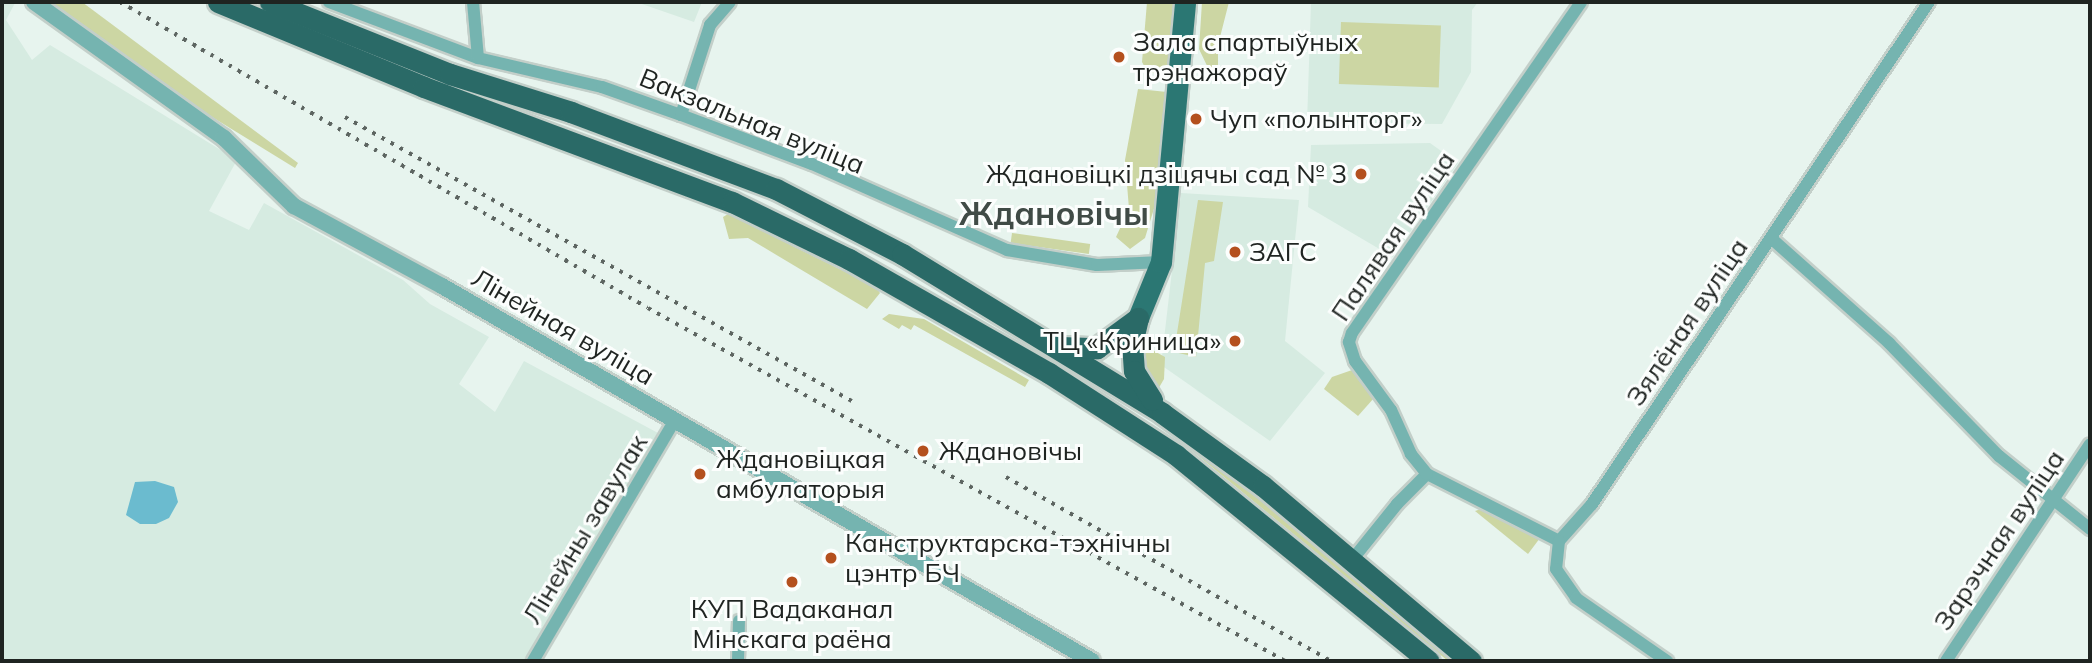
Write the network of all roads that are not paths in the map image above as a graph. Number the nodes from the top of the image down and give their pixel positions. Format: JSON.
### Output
{"nodes":[{"id":1,"x":34,"y":2,"type":"edge"},
{"id":2,"x":218,"y":2,"type":"edge"},
{"id":3,"x":270,"y":2,"type":"edge"},
{"id":4,"x":329,"y":2,"type":"edge"},
{"id":5,"x":473,"y":2,"type":"edge"},
{"id":6,"x":730,"y":2,"type":"edge"},
{"id":7,"x":1185,"y":2,"type":"edge"},
{"id":8,"x":1581,"y":2,"type":"edge"},
{"id":9,"x":1929,"y":2,"type":"edge"},
{"id":10,"x":478,"y":58,"type":"junction"},
{"id":11,"x":681,"y":115,"type":"junction"},
{"id":12,"x":1772,"y":239,"type":"junction"},
{"id":13,"x":1161,"y":262,"type":"junction"},
{"id":14,"x":1138,"y":318,"type":"junction"},
{"id":15,"x":1058,"y":347,"type":"junction"},
{"id":16,"x":1162,"y":413,"type":"junction"},
{"id":17,"x":675,"y":420,"type":"junction"},
{"id":18,"x":2090,"y":444,"type":"edge"},
{"id":19,"x":1427,"y":474,"type":"junction"},
{"id":20,"x":2054,"y":502,"type":"junction"},
{"id":21,"x":2090,"y":529,"type":"edge"},
{"id":22,"x":1559,"y":541,"type":"junction"},
{"id":23,"x":1352,"y":560,"type":"junction"},
{"id":24,"x":739,"y":621,"type":"dead end"},
{"id":25,"x":533,"y":661,"type":"edge"},
{"id":26,"x":738,"y":661,"type":"edge"},
{"id":27,"x":1093,"y":661,"type":"edge"},
{"id":28,"x":1429,"y":661,"type":"edge"},
{"id":29,"x":1471,"y":661,"type":"edge"},
{"id":30,"x":1667,"y":661,"type":"edge"},
{"id":31,"x":1946,"y":661,"type":"edge"}],
"edges":[{"from":1,"to":17,"type":"street","name":"Лінейная вуліца"},
{"from":2,"to":28,"type":"highway"},
{"from":3,"to":15,"type":"highway"},
{"from":4,"to":10,"type":"street","name":"Вакзальная вуліца"},
{"from":5,"to":10,"type":"street"},
{"from":6,"to":11,"type":"street"},
{"from":7,"to":13,"type":"main road"},
{"from":8,"to":19,"type":"street","name":"Палявая вуліца"},
{"from":9,"to":12,"type":"street","name":"Зялёная вуліца"},
{"from":10,"to":11,"type":"street","name":"Вакзальная вуліца"},
{"from":11,"to":13,"type":"street","name":"Вакзальная вуліца"},
{"from":12,"to":20,"type":"street"},
{"from":12,"to":22,"type":"street","name":"Зялёная вуліца"},
{"from":13,"to":14,"type":"main road"},
{"from":14,"to":15,"type":"highway"},
{"from":14,"to":16,"type":"highway"},
{"from":15,"to":16,"type":"highway"},
{"from":16,"to":23,"type":"highway"},
{"from":17,"to":25,"type":"street","name":"Лінейны завулак"},
{"from":17,"to":27,"type":"street","name":"Лінейная вуліца"},
{"from":18,"to":20,"type":"street","name":"Зарэчная вуліца"},
{"from":19,"to":22,"type":"street"},
{"from":19,"to":23,"type":"street"},
{"from":20,"to":21,"type":"street"},
{"from":20,"to":31,"type":"street","name":"Зарэчная вуліца"},
{"from":22,"to":30,"type":"street"},
{"from":23,"to":29,"type":"highway"},
{"from":24,"to":26,"type":"street"}]}
